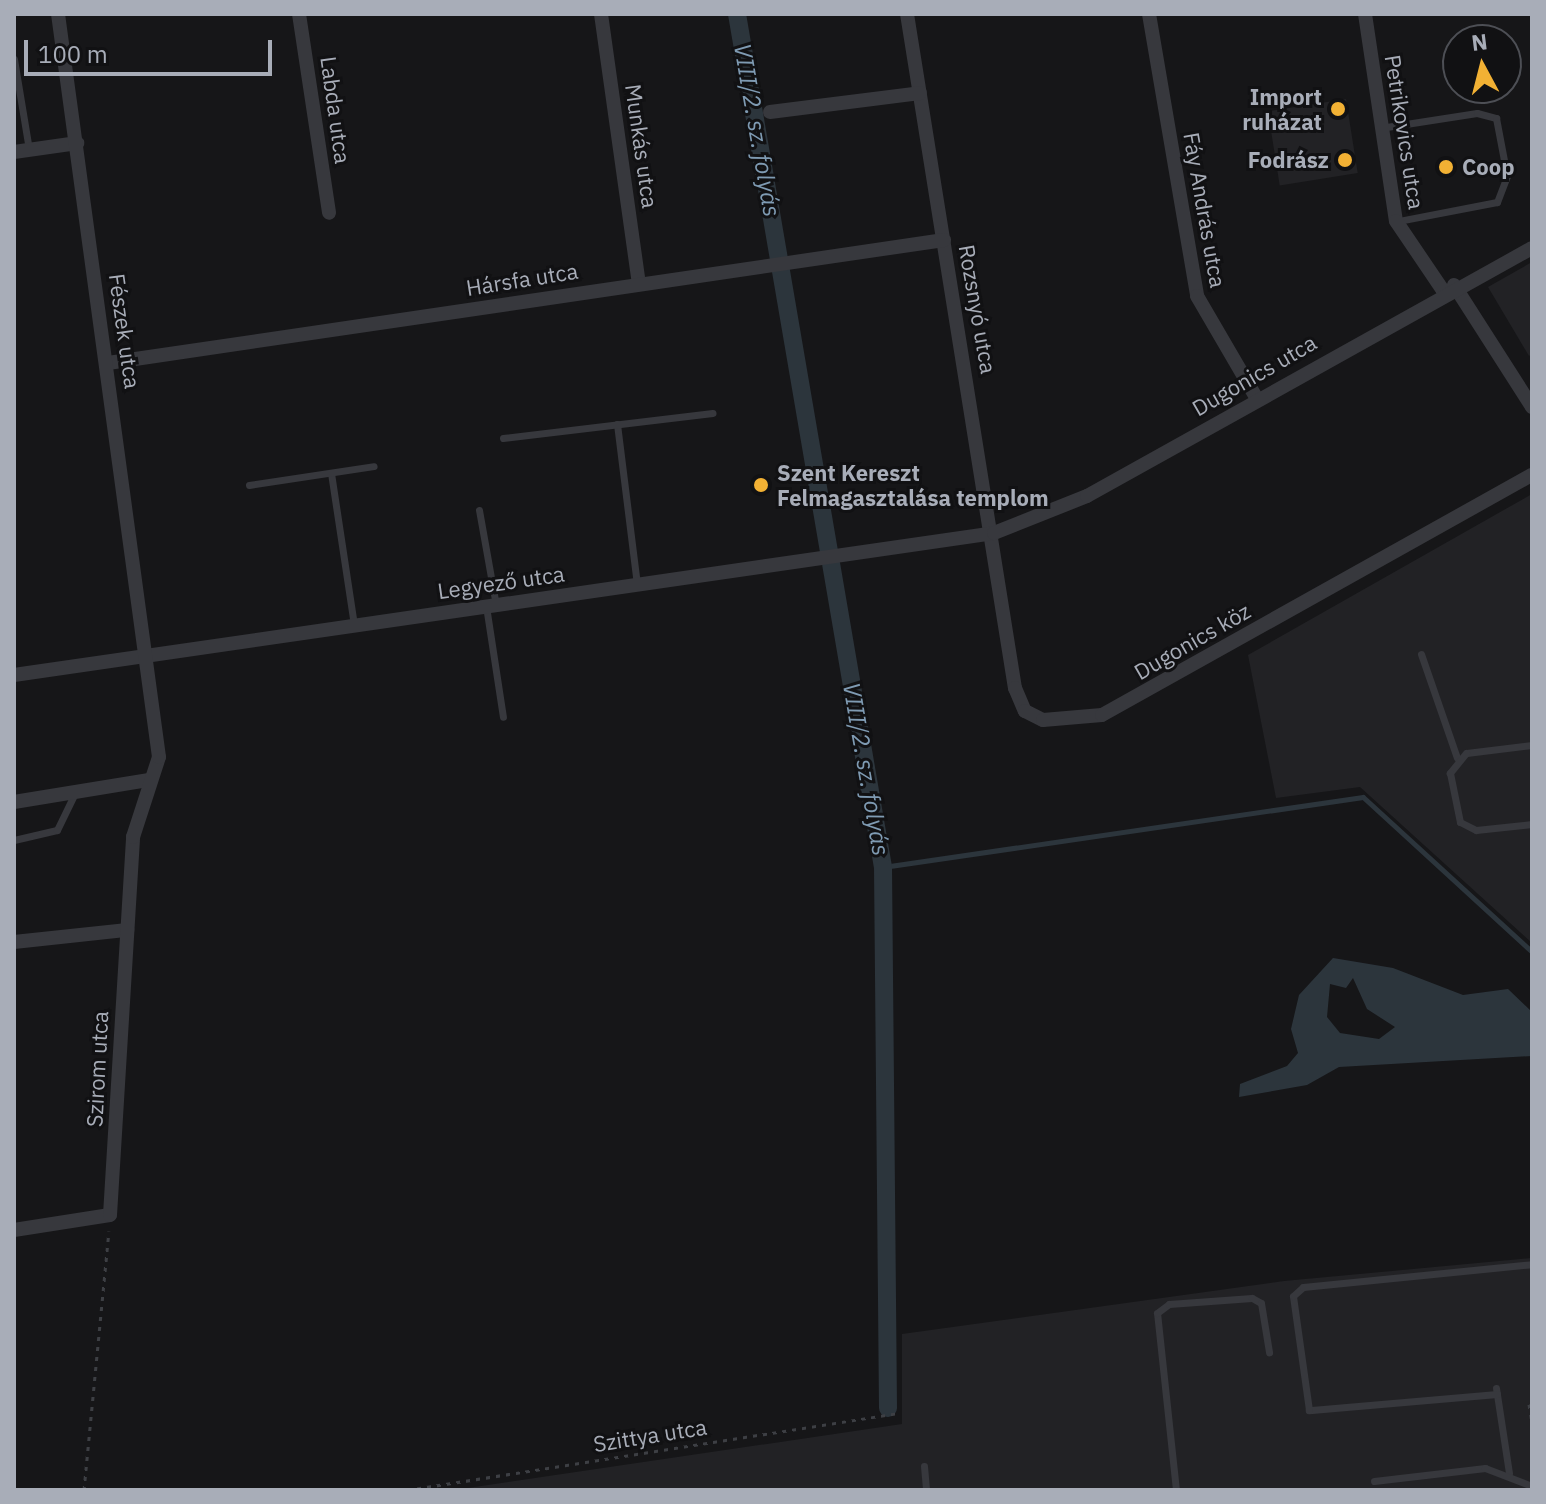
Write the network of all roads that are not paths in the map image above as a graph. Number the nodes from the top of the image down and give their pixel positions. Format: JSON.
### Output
{"nodes":[{"id":1,"x":58,"y":14,"type":"edge"},
{"id":2,"x":299,"y":14,"type":"edge"},
{"id":3,"x":601,"y":14,"type":"edge"},
{"id":4,"x":907,"y":14,"type":"edge"},
{"id":5,"x":1149,"y":14,"type":"edge"},
{"id":6,"x":1365,"y":14,"type":"edge"},
{"id":7,"x":14,"y":59,"type":"edge"},
{"id":8,"x":920,"y":93,"type":"junction"},
{"id":9,"x":770,"y":112,"type":"dead end"},
{"id":10,"x":1380,"y":128,"type":"junction"},
{"id":11,"x":77,"y":143,"type":"junction"},
{"id":12,"x":22,"y":151,"type":"edge"},
{"id":13,"x":329,"y":213,"type":"dead end"},
{"id":14,"x":1396,"y":221,"type":"junction"},
{"id":15,"x":944,"y":240,"type":"junction"},
{"id":16,"x":1532,"y":248,"type":"edge"},
{"id":17,"x":639,"y":283,"type":"junction"},
{"id":18,"x":1449,"y":289,"type":"junction"},
{"id":19,"x":108,"y":363,"type":"junction"},
{"id":20,"x":1257,"y":399,"type":"junction"},
{"id":21,"x":1532,"y":407,"type":"edge"},
{"id":22,"x":713,"y":413,"type":"dead end"},
{"id":23,"x":617,"y":424,"type":"junction"},
{"id":24,"x":503,"y":438,"type":"dead end"},
{"id":25,"x":374,"y":466,"type":"dead end"},
{"id":26,"x":331,"y":473,"type":"junction"},
{"id":27,"x":1532,"y":475,"type":"edge"},
{"id":28,"x":249,"y":485,"type":"dead end"},
{"id":29,"x":479,"y":510,"type":"dead end"},
{"id":30,"x":994,"y":533,"type":"junction"},
{"id":31,"x":637,"y":585,"type":"junction"},
{"id":32,"x":491,"y":606,"type":"junction"},
{"id":33,"x":354,"y":625,"type":"junction"},
{"id":34,"x":146,"y":654,"type":"junction"},
{"id":35,"x":1421,"y":654,"type":"dead end"},
{"id":36,"x":14,"y":675,"type":"edge"},
{"id":37,"x":503,"y":717,"type":"dead end"},
{"id":38,"x":1532,"y":745,"type":"edge"},
{"id":39,"x":1457,"y":758,"type":"junction"},
{"id":40,"x":149,"y":780,"type":"junction"},
{"id":41,"x":76,"y":791,"type":"junction"},
{"id":42,"x":14,"y":802,"type":"edge"},
{"id":43,"x":1532,"y":824,"type":"edge"},
{"id":44,"x":14,"y":840,"type":"edge"},
{"id":45,"x":127,"y":930,"type":"junction"},
{"id":46,"x":14,"y":942,"type":"edge"},
{"id":47,"x":14,"y":1230,"type":"edge"},
{"id":48,"x":1532,"y":1264,"type":"edge"},
{"id":49,"x":1269,"y":1352,"type":"dead end"},
{"id":50,"x":924,"y":1466,"type":"dead end"},
{"id":51,"x":1509,"y":1473,"type":"junction"},
{"id":52,"x":1374,"y":1481,"type":"dead end"},
{"id":53,"x":1532,"y":1486,"type":"edge"},
{"id":54,"x":926,"y":1490,"type":"edge"},
{"id":55,"x":1176,"y":1490,"type":"edge"}],
"edges":[{"from":1,"to":11,"type":"street","name":"Fészek utca"},
{"from":2,"to":13,"type":"street","name":"Labda utca"},
{"from":3,"to":17,"type":"street","name":"Munkás utca"},
{"from":4,"to":8,"type":"street","name":"Rozsnyó utca"},
{"from":5,"to":20,"type":"street","name":"Fáy András utca"},
{"from":6,"to":10,"type":"street","name":"Petrikovics utca"},
{"from":7,"to":12,"type":"lane"},
{"from":8,"to":9,"type":"street"},
{"from":8,"to":15,"type":"street","name":"Rozsnyó utca"},
{"from":10,"to":14,"type":"street","name":"Petrikovics utca"},
{"from":10,"to":14,"type":"lane"},
{"from":11,"to":12,"type":"street"},
{"from":11,"to":19,"type":"street","name":"Fészek utca"},
{"from":14,"to":18,"type":"street","name":"Petrikovics utca"},
{"from":15,"to":17,"type":"street","name":"Hársfa utca"},
{"from":15,"to":30,"type":"street","name":"Rozsnyó utca"},
{"from":16,"to":18,"type":"street","name":"Dugonics utca"},
{"from":17,"to":19,"type":"street","name":"Hársfa utca"},
{"from":18,"to":20,"type":"street","name":"Dugonics utca"},
{"from":18,"to":21,"type":"street"},
{"from":19,"to":34,"type":"street","name":"Fészek utca"},
{"from":20,"to":30,"type":"street","name":"Dugonics utca"},
{"from":22,"to":23,"type":"lane"},
{"from":23,"to":24,"type":"lane"},
{"from":23,"to":31,"type":"lane"},
{"from":25,"to":26,"type":"lane"},
{"from":26,"to":28,"type":"lane"},
{"from":26,"to":33,"type":"lane"},
{"from":27,"to":30,"type":"street","name":"Dugonics köz"},
{"from":29,"to":32,"type":"lane"},
{"from":30,"to":31,"type":"street","name":"Legyező utca"},
{"from":31,"to":32,"type":"street","name":"Legyező utca"},
{"from":32,"to":33,"type":"street","name":"Legyező utca"},
{"from":32,"to":37,"type":"lane"},
{"from":33,"to":34,"type":"street","name":"Legyező utca"},
{"from":34,"to":36,"type":"street","name":"Legyező utca"},
{"from":34,"to":40,"type":"street","name":"Szirom utca"},
{"from":35,"to":39,"type":"lane"},
{"from":38,"to":39,"type":"lane"},
{"from":39,"to":43,"type":"lane"},
{"from":40,"to":41,"type":"street"},
{"from":40,"to":45,"type":"street","name":"Szirom utca"},
{"from":41,"to":42,"type":"street"},
{"from":41,"to":44,"type":"lane"},
{"from":45,"to":46,"type":"street"},
{"from":45,"to":47,"type":"street","name":"Szirom utca"},
{"from":48,"to":51,"type":"lane"},
{"from":49,"to":55,"type":"lane"},
{"from":50,"to":54,"type":"lane"},
{"from":51,"to":52,"type":"lane"},
{"from":51,"to":53,"type":"lane"}]}
